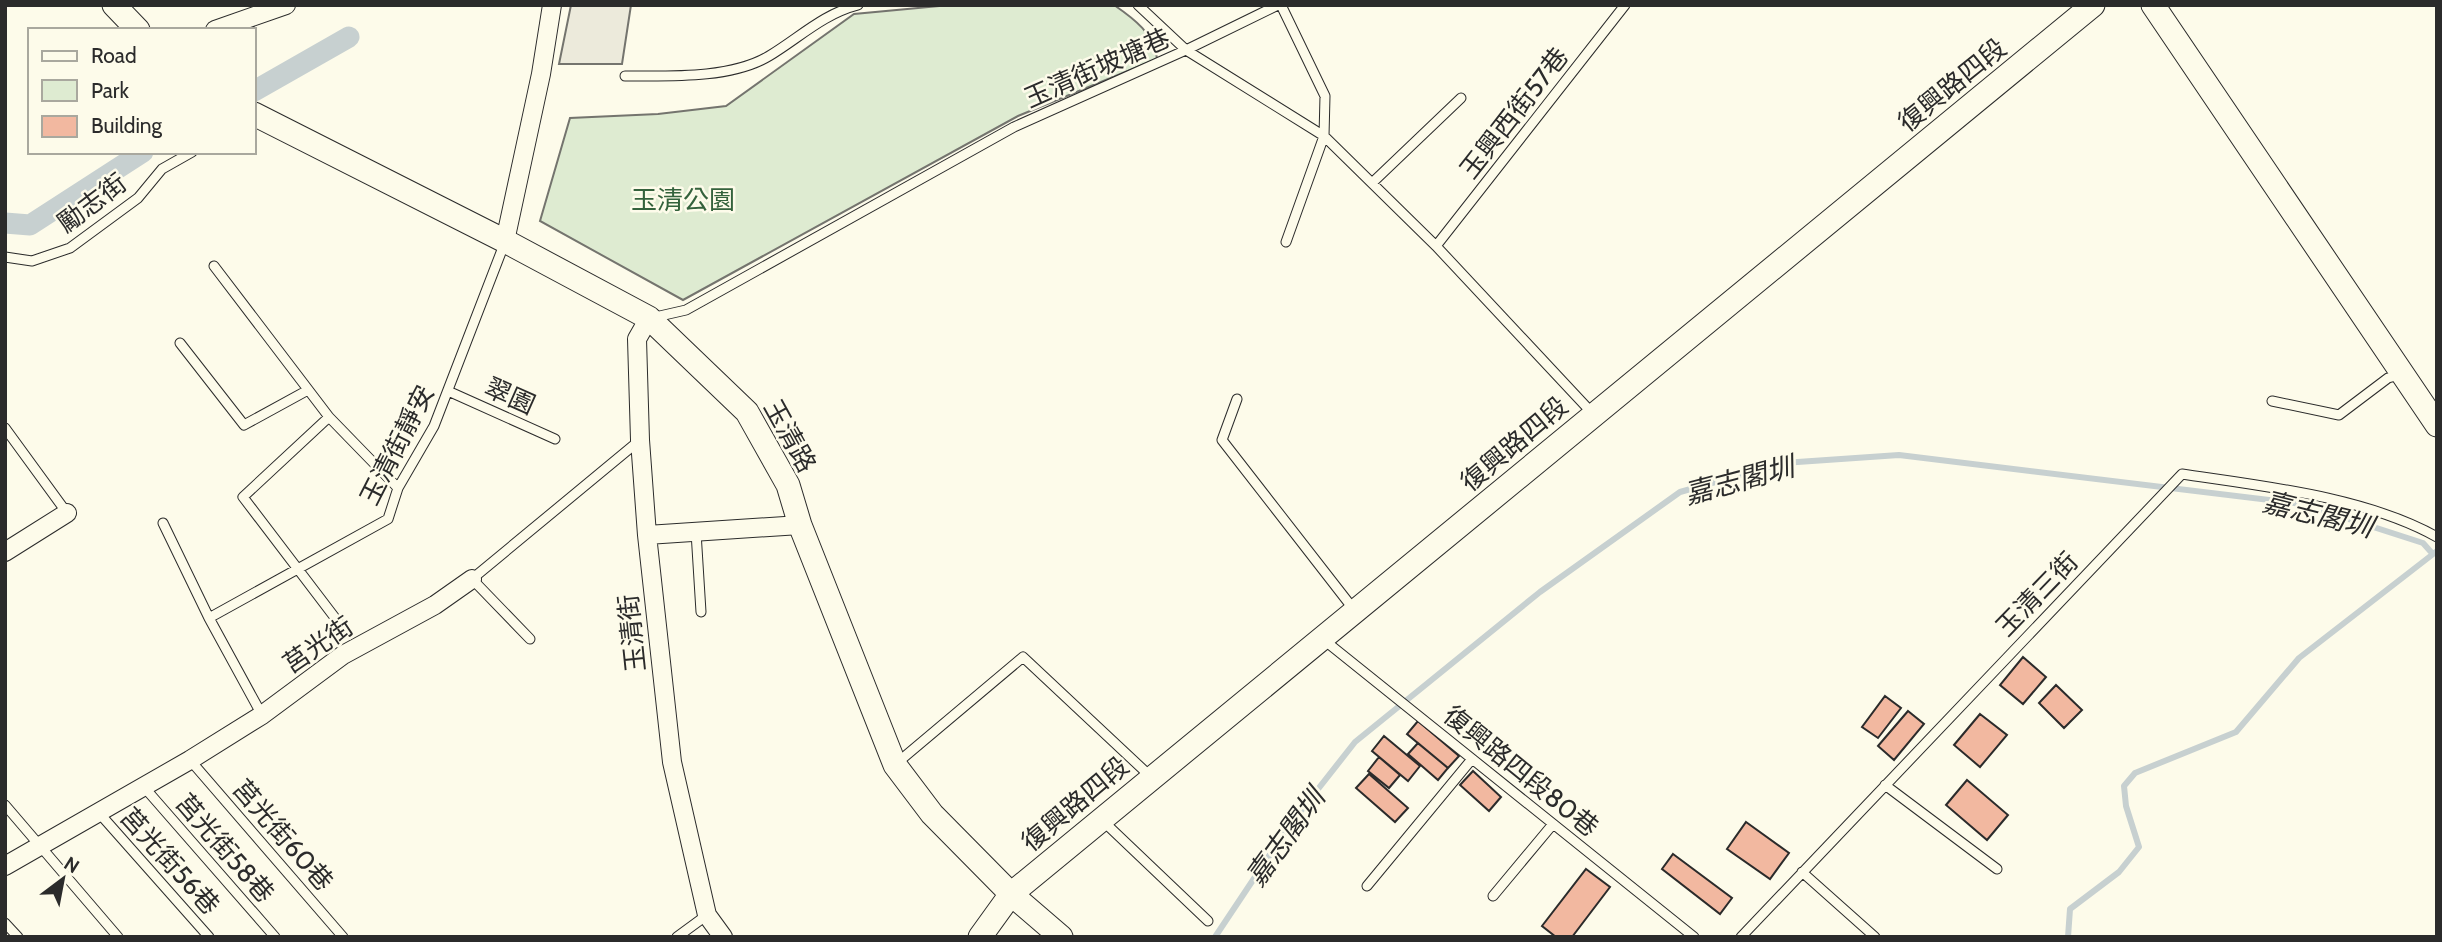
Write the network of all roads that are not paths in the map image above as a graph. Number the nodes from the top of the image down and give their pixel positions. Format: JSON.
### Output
{"nodes":[{"id":1,"x":114,"y":5,"type":"edge"},
{"id":2,"x":286,"y":5,"type":"edge"},
{"id":3,"x":552,"y":5,"type":"edge"},
{"id":4,"x":858,"y":5,"type":"edge"},
{"id":5,"x":1138,"y":5,"type":"edge"},
{"id":6,"x":1279,"y":5,"type":"edge"},
{"id":7,"x":1625,"y":5,"type":"edge"},
{"id":8,"x":2093,"y":5,"type":"edge"},
{"id":9,"x":2153,"y":5,"type":"edge"},
{"id":10,"x":136,"y":28,"type":"edge"},
{"id":11,"x":221,"y":28,"type":"edge"},
{"id":12,"x":1186,"y":50,"type":"junction"},
{"id":13,"x":625,"y":76,"type":"dead end"},
{"id":14,"x":1461,"y":98,"type":"dead end"},
{"id":15,"x":256,"y":116,"type":"edge"},
{"id":16,"x":1324,"y":136,"type":"junction"},
{"id":17,"x":188,"y":154,"type":"edge"},
{"id":18,"x":1372,"y":183,"type":"junction"},
{"id":19,"x":505,"y":241,"type":"junction"},
{"id":20,"x":1286,"y":242,"type":"dead end"},
{"id":21,"x":1436,"y":246,"type":"junction"},
{"id":22,"x":5,"y":257,"type":"edge"},
{"id":23,"x":214,"y":266,"type":"dead end"},
{"id":24,"x":649,"y":318,"type":"junction"},
{"id":25,"x":180,"y":343,"type":"dead end"},
{"id":26,"x":2400,"y":375,"type":"junction"},
{"id":27,"x":308,"y":390,"type":"junction"},
{"id":28,"x":448,"y":391,"type":"junction"},
{"id":29,"x":1237,"y":399,"type":"dead end"},
{"id":30,"x":2272,"y":401,"type":"dead end"},
{"id":31,"x":1594,"y":415,"type":"junction"},
{"id":32,"x":329,"y":417,"type":"junction"},
{"id":33,"x":2437,"y":425,"type":"edge"},
{"id":34,"x":5,"y":428,"type":"edge"},
{"id":35,"x":555,"y":439,"type":"dead end"},
{"id":36,"x":640,"y":440,"type":"junction"},
{"id":37,"x":398,"y":488,"type":"junction"},
{"id":38,"x":66,"y":513,"type":"joint"},
{"id":39,"x":163,"y":523,"type":"dead end"},
{"id":40,"x":800,"y":525,"type":"junction"},
{"id":41,"x":696,"y":532,"type":"junction"},
{"id":42,"x":647,"y":535,"type":"junction"},
{"id":43,"x":2437,"y":537,"type":"edge"},
{"id":44,"x":5,"y":552,"type":"edge"},
{"id":45,"x":300,"y":568,"type":"junction"},
{"id":46,"x":472,"y":579,"type":"junction"},
{"id":47,"x":1355,"y":611,"type":"junction"},
{"id":48,"x":701,"y":612,"type":"dead end"},
{"id":49,"x":209,"y":618,"type":"junction"},
{"id":50,"x":342,"y":627,"type":"dead end"},
{"id":51,"x":1322,"y":638,"type":"junction"},
{"id":52,"x":530,"y":639,"type":"dead end"},
{"id":53,"x":262,"y":715,"type":"junction"},
{"id":54,"x":1472,"y":759,"type":"junction"},
{"id":55,"x":190,"y":760,"type":"junction"},
{"id":56,"x":895,"y":765,"type":"junction"},
{"id":57,"x":1152,"y":778,"type":"junction"},
{"id":58,"x":1885,"y":785,"type":"junction"},
{"id":59,"x":144,"y":788,"type":"junction"},
{"id":60,"x":5,"y":806,"type":"edge"},
{"id":61,"x":100,"y":814,"type":"junction"},
{"id":62,"x":1102,"y":820,"type":"junction"},
{"id":63,"x":1553,"y":824,"type":"junction"},
{"id":64,"x":39,"y":845,"type":"junction"},
{"id":65,"x":5,"y":866,"type":"edge"},
{"id":66,"x":1997,"y":869,"type":"dead end"},
{"id":67,"x":1802,"y":872,"type":"junction"},
{"id":68,"x":1367,"y":886,"type":"dead end"},
{"id":69,"x":1011,"y":894,"type":"junction"},
{"id":70,"x":1493,"y":896,"type":"dead end"},
{"id":71,"x":707,"y":915,"type":"junction"},
{"id":72,"x":1208,"y":921,"type":"dead end"},
{"id":73,"x":5,"y":923,"type":"edge"},
{"id":74,"x":18,"y":937,"type":"edge"},
{"id":75,"x":118,"y":937,"type":"edge"},
{"id":76,"x":209,"y":937,"type":"edge"},
{"id":77,"x":275,"y":937,"type":"edge"},
{"id":78,"x":343,"y":937,"type":"edge"},
{"id":79,"x":677,"y":937,"type":"edge"},
{"id":80,"x":723,"y":937,"type":"edge"},
{"id":81,"x":980,"y":937,"type":"edge"},
{"id":82,"x":1060,"y":937,"type":"edge"},
{"id":83,"x":1694,"y":937,"type":"edge"},
{"id":84,"x":1741,"y":937,"type":"edge"},
{"id":85,"x":1875,"y":937,"type":"edge"}],
"edges":[{"from":1,"to":10,"type":"street"},
{"from":2,"to":11,"type":"street"},
{"from":3,"to":19,"type":"street"},
{"from":4,"to":13,"type":"lane"},
{"from":5,"to":12,"type":"lane"},
{"from":6,"to":12,"type":"lane"},
{"from":6,"to":16,"type":"lane"},
{"from":7,"to":21,"type":"lane","name":"玉興西街57巷"},
{"from":8,"to":31,"type":"street","name":"復興路四段"},
{"from":9,"to":26,"type":"street"},
{"from":12,"to":16,"type":"lane","name":"玉清街坡塘巷"},
{"from":12,"to":24,"type":"lane","name":"玉清街坡塘巷"},
{"from":14,"to":18,"type":"lane"},
{"from":15,"to":19,"type":"street","name":"玉清路"},
{"from":16,"to":18,"type":"lane","name":"玉清街坡塘巷"},
{"from":16,"to":20,"type":"lane"},
{"from":17,"to":22,"type":"lane","name":"勵志街"},
{"from":18,"to":21,"type":"lane","name":"玉清街坡塘巷"},
{"from":19,"to":24,"type":"street","name":"玉清路"},
{"from":19,"to":28,"type":"lane","name":"玉清街靜安"},
{"from":21,"to":31,"type":"lane","name":"玉清街坡塘巷"},
{"from":23,"to":27,"type":"lane"},
{"from":24,"to":36,"type":"street","name":"玉清街"},
{"from":24,"to":40,"type":"street","name":"玉清路"},
{"from":25,"to":27,"type":"lane"},
{"from":26,"to":30,"type":"lane"},
{"from":26,"to":33,"type":"street"},
{"from":27,"to":32,"type":"lane"},
{"from":28,"to":35,"type":"lane","name":"翠園"},
{"from":28,"to":37,"type":"lane","name":"玉清街靜安"},
{"from":29,"to":47,"type":"lane"},
{"from":31,"to":47,"type":"street","name":"復興路四段"},
{"from":32,"to":37,"type":"lane"},
{"from":32,"to":45,"type":"lane"},
{"from":34,"to":38,"type":"lane"},
{"from":36,"to":42,"type":"street","name":"玉清街"},
{"from":36,"to":46,"type":"lane","name":"莒光街"},
{"from":37,"to":45,"type":"lane","name":"玉清街靜安"},
{"from":38,"to":44,"type":"street"},
{"from":39,"to":49,"type":"lane"},
{"from":40,"to":41,"type":"street"},
{"from":40,"to":56,"type":"street","name":"玉清路"},
{"from":41,"to":42,"type":"street"},
{"from":41,"to":48,"type":"lane"},
{"from":42,"to":71,"type":"street","name":"玉清街"},
{"from":43,"to":58,"type":"lane","name":"玉清三街"},
{"from":45,"to":49,"type":"lane","name":"玉清街靜安"},
{"from":45,"to":50,"type":"lane"},
{"from":46,"to":52,"type":"lane"},
{"from":46,"to":53,"type":"street","name":"莒光街"},
{"from":47,"to":51,"type":"street","name":"復興路四段"},
{"from":49,"to":53,"type":"lane"},
{"from":51,"to":54,"type":"lane","name":"復興路四段80巷"},
{"from":51,"to":57,"type":"street","name":"復興路四段"},
{"from":53,"to":55,"type":"street","name":"莒光街"},
{"from":54,"to":63,"type":"lane","name":"復興路四段80巷"},
{"from":54,"to":68,"type":"lane"},
{"from":55,"to":59,"type":"street","name":"莒光街"},
{"from":55,"to":78,"type":"lane","name":"莒光街60巷"},
{"from":56,"to":57,"type":"lane"},
{"from":56,"to":69,"type":"street","name":"玉清路"},
{"from":57,"to":62,"type":"street","name":"復興路四段"},
{"from":58,"to":66,"type":"lane"},
{"from":58,"to":67,"type":"lane","name":"玉清三街"},
{"from":59,"to":61,"type":"street","name":"莒光街"},
{"from":59,"to":77,"type":"lane","name":"莒光街58巷"},
{"from":60,"to":64,"type":"lane"},
{"from":61,"to":64,"type":"street","name":"莒光街"},
{"from":61,"to":76,"type":"lane","name":"莒光街56巷"},
{"from":62,"to":69,"type":"street","name":"復興路四段"},
{"from":62,"to":72,"type":"lane"},
{"from":63,"to":70,"type":"lane"},
{"from":63,"to":83,"type":"lane","name":"復興路四段80巷"},
{"from":64,"to":65,"type":"street","name":"莒光街"},
{"from":64,"to":75,"type":"lane"},
{"from":67,"to":84,"type":"lane","name":"玉清三街"},
{"from":67,"to":85,"type":"lane"},
{"from":69,"to":81,"type":"street","name":"復興路四段"},
{"from":69,"to":82,"type":"street","name":"玉清路"},
{"from":71,"to":79,"type":"lane"},
{"from":71,"to":80,"type":"street","name":"玉清街"},
{"from":73,"to":74,"type":"lane"}]}
